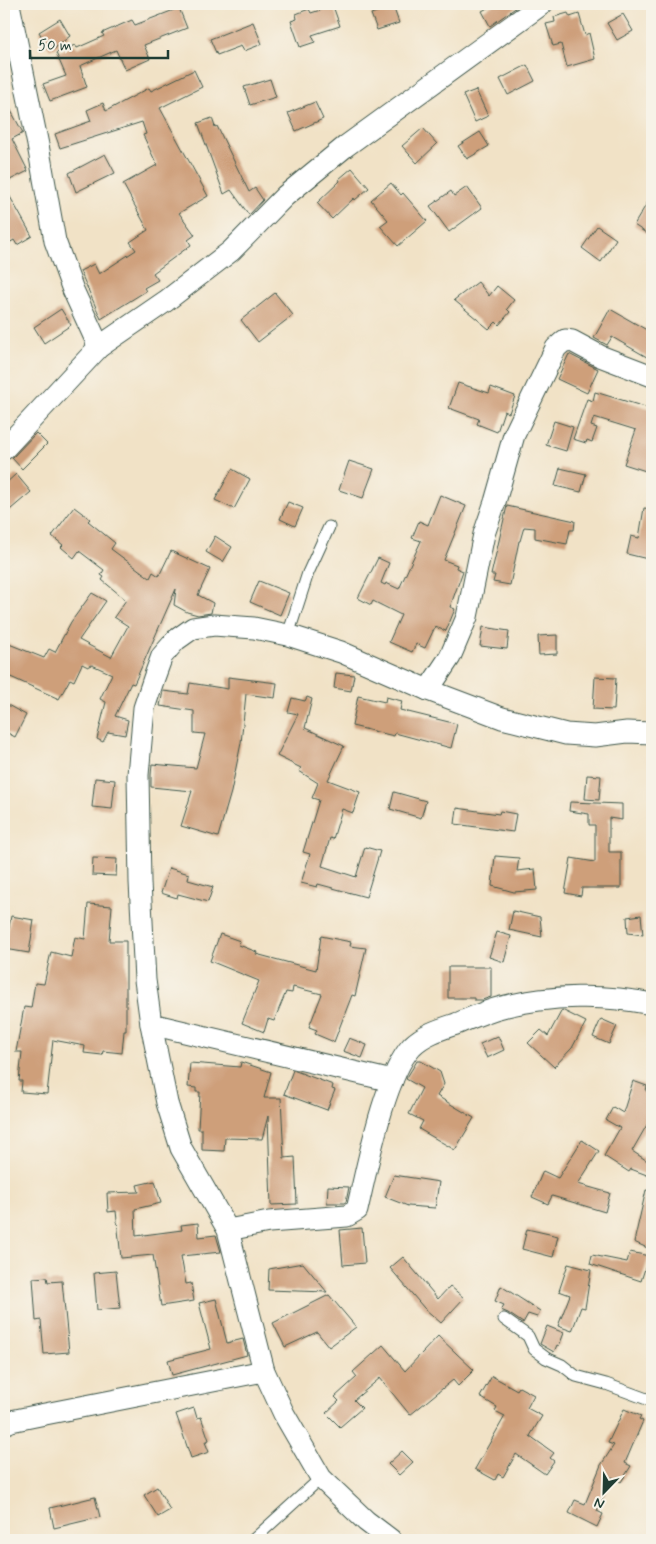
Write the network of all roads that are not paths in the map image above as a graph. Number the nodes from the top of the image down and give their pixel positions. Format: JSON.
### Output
{"nodes":[{"id":1,"x":8,"y":4,"type":"edge"},
{"id":2,"x":542,"y":4,"type":"edge"},
{"id":3,"x":99,"y":347,"type":"junction"},
{"id":4,"x":652,"y":376,"type":"edge"},
{"id":5,"x":4,"y":449,"type":"edge"},
{"id":6,"x":329,"y":527,"type":"dead end"},
{"id":7,"x":288,"y":634,"type":"junction"},
{"id":8,"x":428,"y":690,"type":"junction"},
{"id":9,"x":652,"y":733,"type":"edge"},
{"id":10,"x":652,"y":1004,"type":"edge"},
{"id":11,"x":151,"y":1024,"type":"junction"},
{"id":12,"x":392,"y":1081,"type":"junction"},
{"id":13,"x":228,"y":1230,"type":"junction"},
{"id":14,"x":504,"y":1318,"type":"dead end"},
{"id":15,"x":264,"y":1372,"type":"junction"},
{"id":16,"x":652,"y":1401,"type":"edge"},
{"id":17,"x":4,"y":1424,"type":"edge"},
{"id":18,"x":321,"y":1478,"type":"junction"},
{"id":19,"x":253,"y":1540,"type":"edge"},
{"id":20,"x":392,"y":1540,"type":"edge"}],
"edges":[{"from":1,"to":3,"type":"street"},
{"from":2,"to":3,"type":"street"},
{"from":3,"to":5,"type":"street"},
{"from":4,"to":8,"type":"street"},
{"from":6,"to":7,"type":"lane"},
{"from":7,"to":8,"type":"street"},
{"from":7,"to":11,"type":"street"},
{"from":8,"to":9,"type":"street"},
{"from":10,"to":12,"type":"street"},
{"from":11,"to":12,"type":"street"},
{"from":11,"to":13,"type":"street"},
{"from":12,"to":13,"type":"street"},
{"from":13,"to":15,"type":"street"},
{"from":14,"to":16,"type":"lane"},
{"from":15,"to":17,"type":"street"},
{"from":15,"to":18,"type":"street"},
{"from":18,"to":19,"type":"lane"},
{"from":18,"to":20,"type":"street"}]}
